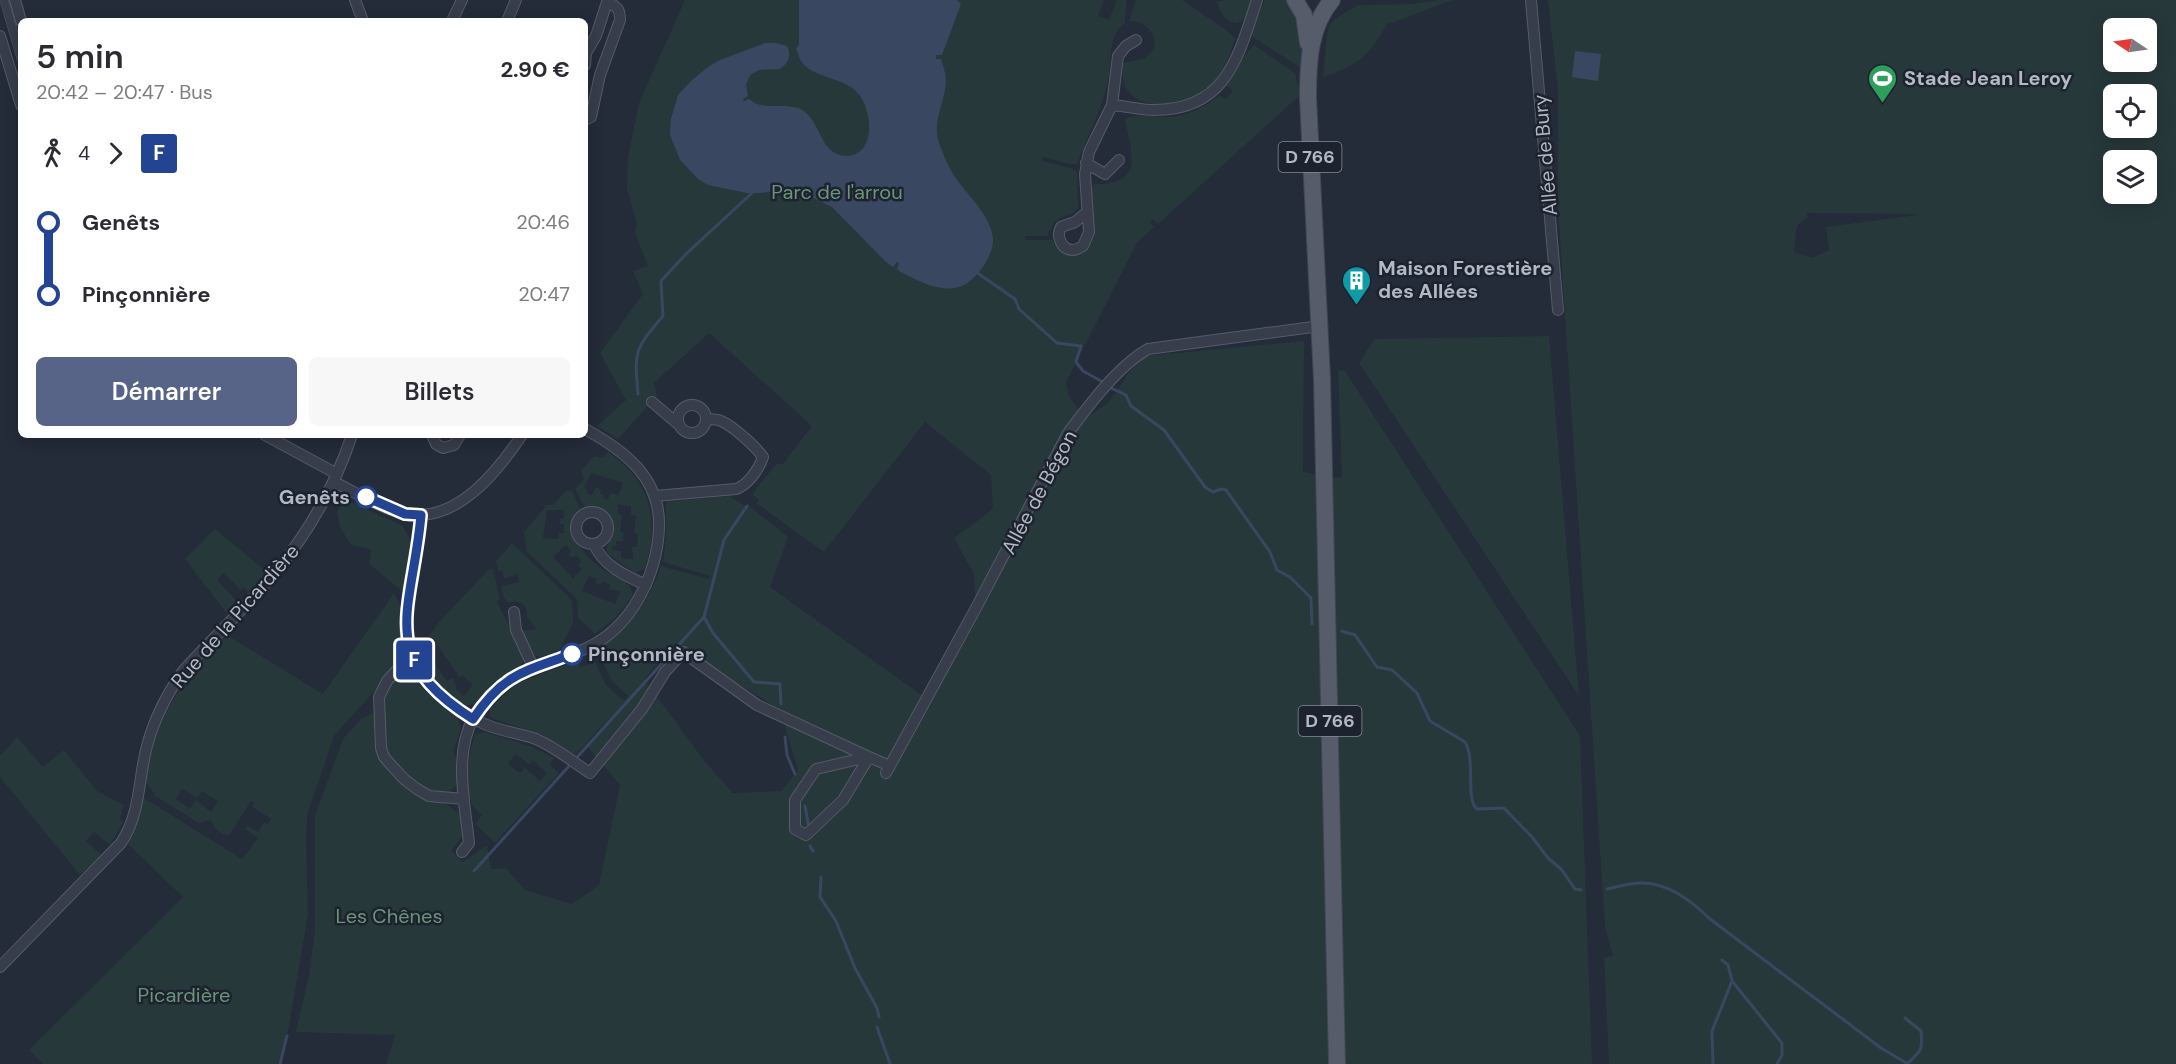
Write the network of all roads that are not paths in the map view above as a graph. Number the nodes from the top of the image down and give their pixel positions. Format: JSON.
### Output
{"nodes":[{"id":1,"x":4,"y":0,"type":"edge"},
{"id":2,"x":15,"y":0,"type":"edge"},
{"id":3,"x":355,"y":0,"type":"edge"},
{"id":4,"x":462,"y":0,"type":"edge"},
{"id":5,"x":516,"y":0,"type":"edge"},
{"id":6,"x":1257,"y":0,"type":"edge"},
{"id":7,"x":1262,"y":0,"type":"edge"},
{"id":8,"x":1295,"y":0,"type":"edge"},
{"id":9,"x":1332,"y":0,"type":"edge"},
{"id":10,"x":1531,"y":0,"type":"edge"},
{"id":11,"x":20,"y":18,"type":"edge"},
{"id":12,"x":362,"y":18,"type":"edge"},
{"id":13,"x":453,"y":18,"type":"edge"},
{"id":14,"x":508,"y":18,"type":"edge"},
{"id":15,"x":1251,"y":18,"type":"junction"},
{"id":16,"x":0,"y":36,"type":"edge"},
{"id":17,"x":1136,"y":40,"type":"dead end"},
{"id":18,"x":18,"y":48,"type":"edge"},
{"id":19,"x":588,"y":49,"type":"edge"},
{"id":20,"x":588,"y":51,"type":"edge"},
{"id":21,"x":607,"y":55,"type":"junction"},
{"id":22,"x":1310,"y":62,"type":"junction"},
{"id":23,"x":18,"y":95,"type":"edge"},
{"id":24,"x":1112,"y":105,"type":"junction"},
{"id":25,"x":588,"y":118,"type":"edge"},
{"id":26,"x":1119,"y":160,"type":"dead end"},
{"id":27,"x":1086,"y":163,"type":"junction"},
{"id":28,"x":1087,"y":212,"type":"dead end"},
{"id":29,"x":1558,"y":310,"type":"dead end"},
{"id":30,"x":1320,"y":326,"type":"junction"},
{"id":31,"x":651,"y":402,"type":"dead end"},
{"id":32,"x":706,"y":419,"type":"junction"},
{"id":33,"x":678,"y":424,"type":"junction"},
{"id":34,"x":588,"y":431,"type":"edge"},
{"id":35,"x":270,"y":438,"type":"edge"},
{"id":36,"x":351,"y":438,"type":"edge"},
{"id":37,"x":433,"y":438,"type":"edge"},
{"id":38,"x":458,"y":438,"type":"edge"},
{"id":39,"x":520,"y":438,"type":"edge"},
{"id":40,"x":336,"y":478,"type":"junction"},
{"id":41,"x":655,"y":496,"type":"junction"},
{"id":42,"x":421,"y":515,"type":"junction"},
{"id":43,"x":594,"y":544,"type":"dead end"},
{"id":44,"x":646,"y":585,"type":"junction"},
{"id":45,"x":514,"y":612,"type":"dead end"},
{"id":46,"x":411,"y":652,"type":"junction"},
{"id":47,"x":533,"y":668,"type":"junction"},
{"id":48,"x":473,"y":719,"type":"junction"},
{"id":49,"x":869,"y":757,"type":"junction"},
{"id":50,"x":464,"y":799,"type":"junction"},
{"id":51,"x":462,"y":852,"type":"dead end"},
{"id":52,"x":0,"y":967,"type":"edge"},
{"id":53,"x":1337,"y":1064,"type":"edge"}],
"edges":[{"from":1,"to":18,"type":"street"},
{"from":2,"to":11,"type":"street"},
{"from":3,"to":12,"type":"street"},
{"from":4,"to":13,"type":"street"},
{"from":5,"to":14,"type":"street"},
{"from":6,"to":15,"type":"street"},
{"from":7,"to":15,"type":"street"},
{"from":8,"to":22,"type":"main road","number":"D 766"},
{"from":9,"to":22,"type":"main road","number":"D 766"},
{"from":10,"to":29,"type":"street","name":"Allée de Bury"},
{"from":15,"to":24,"type":"street"},
{"from":16,"to":23,"type":"street"},
{"from":17,"to":24,"type":"street"},
{"from":19,"to":21,"type":"street"},
{"from":20,"to":21,"type":"street"},
{"from":21,"to":25,"type":"street"},
{"from":22,"to":30,"type":"main road","number":"D 766"},
{"from":24,"to":27,"type":"street"},
{"from":26,"to":27,"type":"street"},
{"from":27,"to":28,"type":"street"},
{"from":30,"to":49,"type":"street","name":"Allée de Bégon"},
{"from":30,"to":53,"type":"main road","number":"D 766"},
{"from":31,"to":33,"type":"street"},
{"from":32,"to":33,"type":"street"},
{"from":32,"to":33,"type":"street"},
{"from":32,"to":41,"type":"street"},
{"from":34,"to":41,"type":"street"},
{"from":35,"to":40,"type":"street"},
{"from":36,"to":40,"type":"street","name":"Rue de la Picardière"},
{"from":37,"to":38,"type":"street"},
{"from":39,"to":42,"type":"street"},
{"from":40,"to":42,"type":"street"},
{"from":40,"to":52,"type":"street","name":"Rue de la Picardière"},
{"from":41,"to":44,"type":"street"},
{"from":42,"to":46,"type":"street"},
{"from":43,"to":44,"type":"street"},
{"from":44,"to":47,"type":"street"},
{"from":45,"to":47,"type":"street"},
{"from":46,"to":48,"type":"street"},
{"from":46,"to":50,"type":"street"},
{"from":47,"to":48,"type":"street"},
{"from":48,"to":49,"type":"street"},
{"from":48,"to":50,"type":"street"},
{"from":49,"to":49,"type":"street"},
{"from":50,"to":51,"type":"street"}]}
